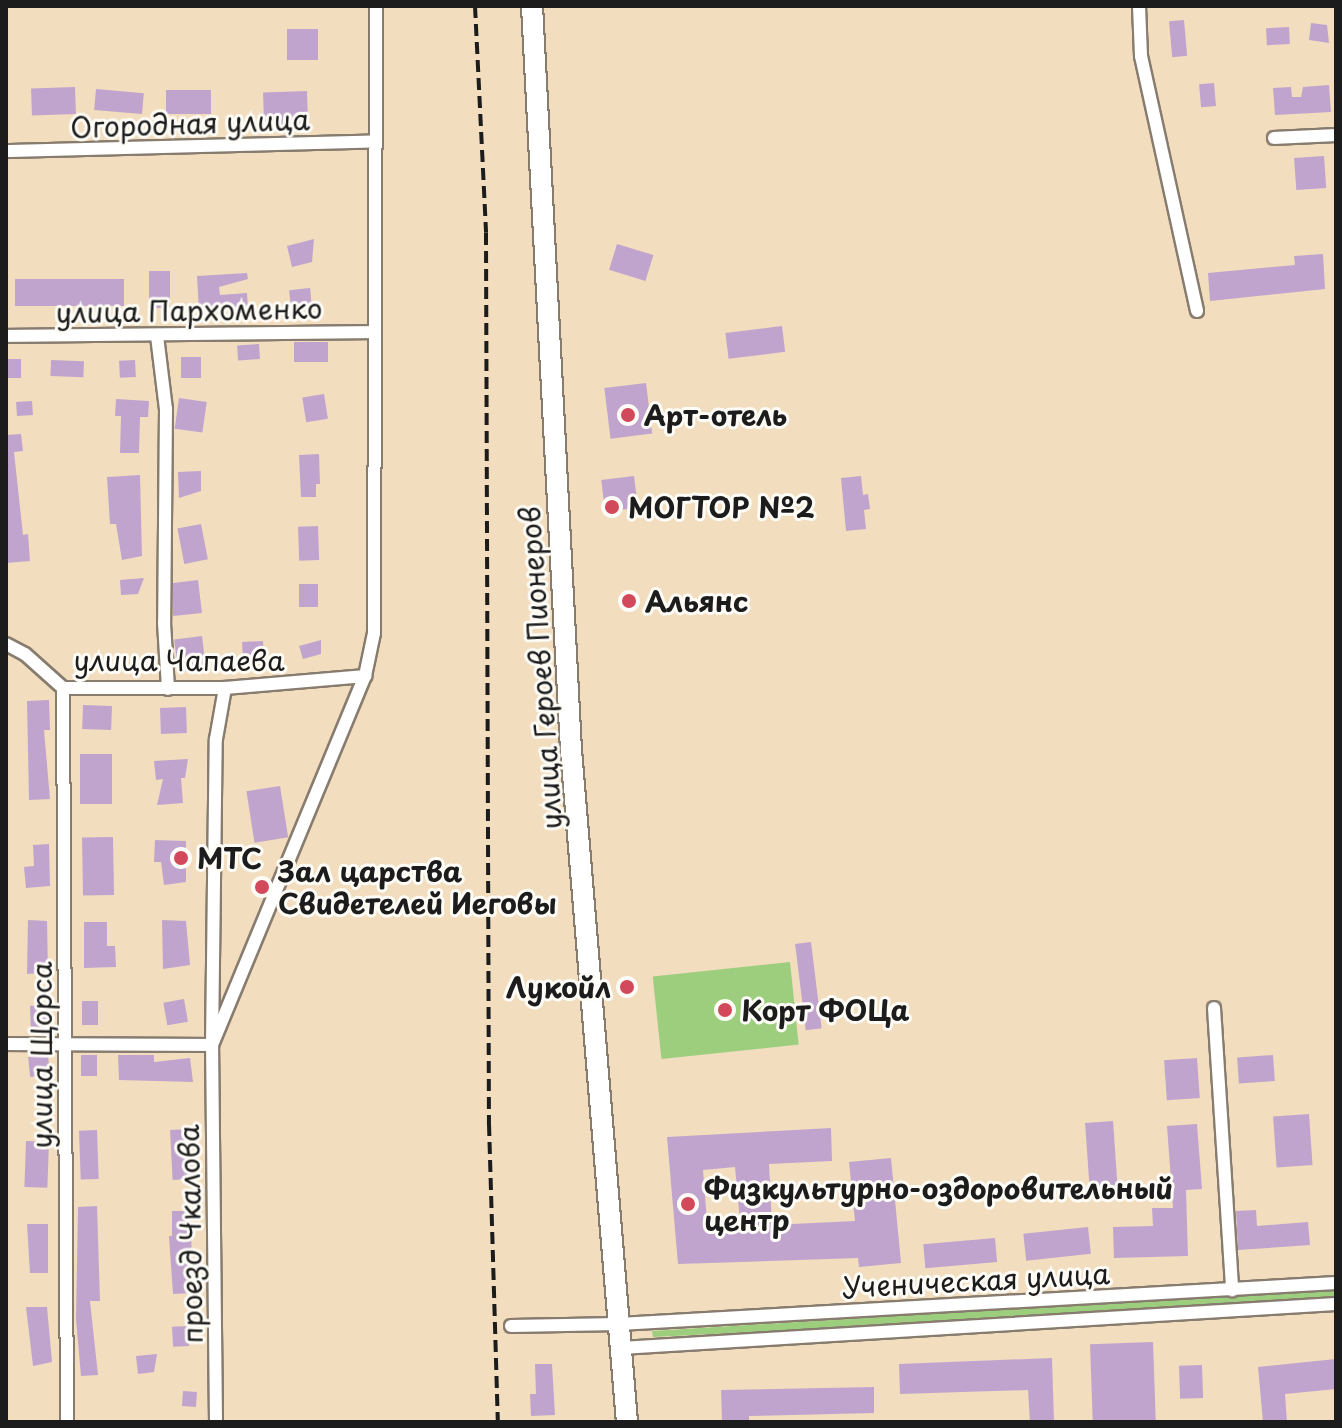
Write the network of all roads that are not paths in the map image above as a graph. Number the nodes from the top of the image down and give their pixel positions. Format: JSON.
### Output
{"nodes":[{"id":1,"x":376,"y":6,"type":"edge"},
{"id":2,"x":532,"y":6,"type":"edge"},
{"id":3,"x":1139,"y":6,"type":"edge"},
{"id":4,"x":1336,"y":135,"type":"edge"},
{"id":5,"x":1274,"y":138,"type":"dead end"},
{"id":6,"x":376,"y":141,"type":"junction"},
{"id":7,"x":6,"y":151,"type":"edge"},
{"id":8,"x":1197,"y":311,"type":"dead end"},
{"id":9,"x":373,"y":332,"type":"junction"},
{"id":10,"x":6,"y":336,"type":"edge"},
{"id":11,"x":157,"y":336,"type":"junction"},
{"id":12,"x":6,"y":644,"type":"edge"},
{"id":13,"x":365,"y":676,"type":"junction"},
{"id":14,"x":63,"y":688,"type":"junction"},
{"id":15,"x":225,"y":688,"type":"junction"},
{"id":16,"x":168,"y":689,"type":"junction"},
{"id":17,"x":1214,"y":1008,"type":"dead end"},
{"id":18,"x":6,"y":1044,"type":"edge"},
{"id":19,"x":65,"y":1044,"type":"junction"},
{"id":20,"x":212,"y":1045,"type":"junction"},
{"id":21,"x":1336,"y":1283,"type":"edge"},
{"id":22,"x":1232,"y":1290,"type":"junction"},
{"id":23,"x":1336,"y":1304,"type":"edge"},
{"id":24,"x":619,"y":1324,"type":"junction"},
{"id":25,"x":511,"y":1326,"type":"dead end"},
{"id":26,"x":621,"y":1348,"type":"junction"},
{"id":27,"x":67,"y":1422,"type":"edge"},
{"id":28,"x":216,"y":1422,"type":"edge"},
{"id":29,"x":627,"y":1422,"type":"edge"}],
"edges":[{"from":1,"to":6,"type":"street"},
{"from":2,"to":24,"type":"main road","name":"улица Героев Пионеров"},
{"from":3,"to":8,"type":"street"},
{"from":4,"to":5,"type":"street"},
{"from":6,"to":7,"type":"street","name":"Огородная улица"},
{"from":6,"to":9,"type":"street"},
{"from":9,"to":11,"type":"street","name":"улица Пархоменко"},
{"from":9,"to":13,"type":"street"},
{"from":10,"to":11,"type":"street","name":"улица Пархоменко"},
{"from":11,"to":16,"type":"street"},
{"from":12,"to":14,"type":"street","name":"улица Чапаева"},
{"from":13,"to":15,"type":"street","name":"улица Чапаева"},
{"from":13,"to":20,"type":"street","name":"проезд Чкалова"},
{"from":14,"to":16,"type":"street","name":"улица Чапаева"},
{"from":14,"to":19,"type":"street","name":"улица Щорса"},
{"from":15,"to":16,"type":"street","name":"улица Чапаева"},
{"from":15,"to":20,"type":"street","name":"проезд Чкалова"},
{"from":17,"to":22,"type":"street"},
{"from":18,"to":19,"type":"street"},
{"from":19,"to":20,"type":"street"},
{"from":19,"to":27,"type":"street","name":"улица Щорса"},
{"from":20,"to":28,"type":"street","name":"проезд Чкалова"},
{"from":21,"to":22,"type":"street","name":"Ученическая улица"},
{"from":22,"to":24,"type":"street","name":"Ученическая улица"},
{"from":23,"to":26,"type":"street","name":"Ученическая улица"},
{"from":24,"to":25,"type":"street","name":"Ученическая улица"},
{"from":24,"to":26,"type":"main road","name":"улица Героев Пионеров"},
{"from":26,"to":29,"type":"main road","name":"улица Героев Пионеров"}]}
